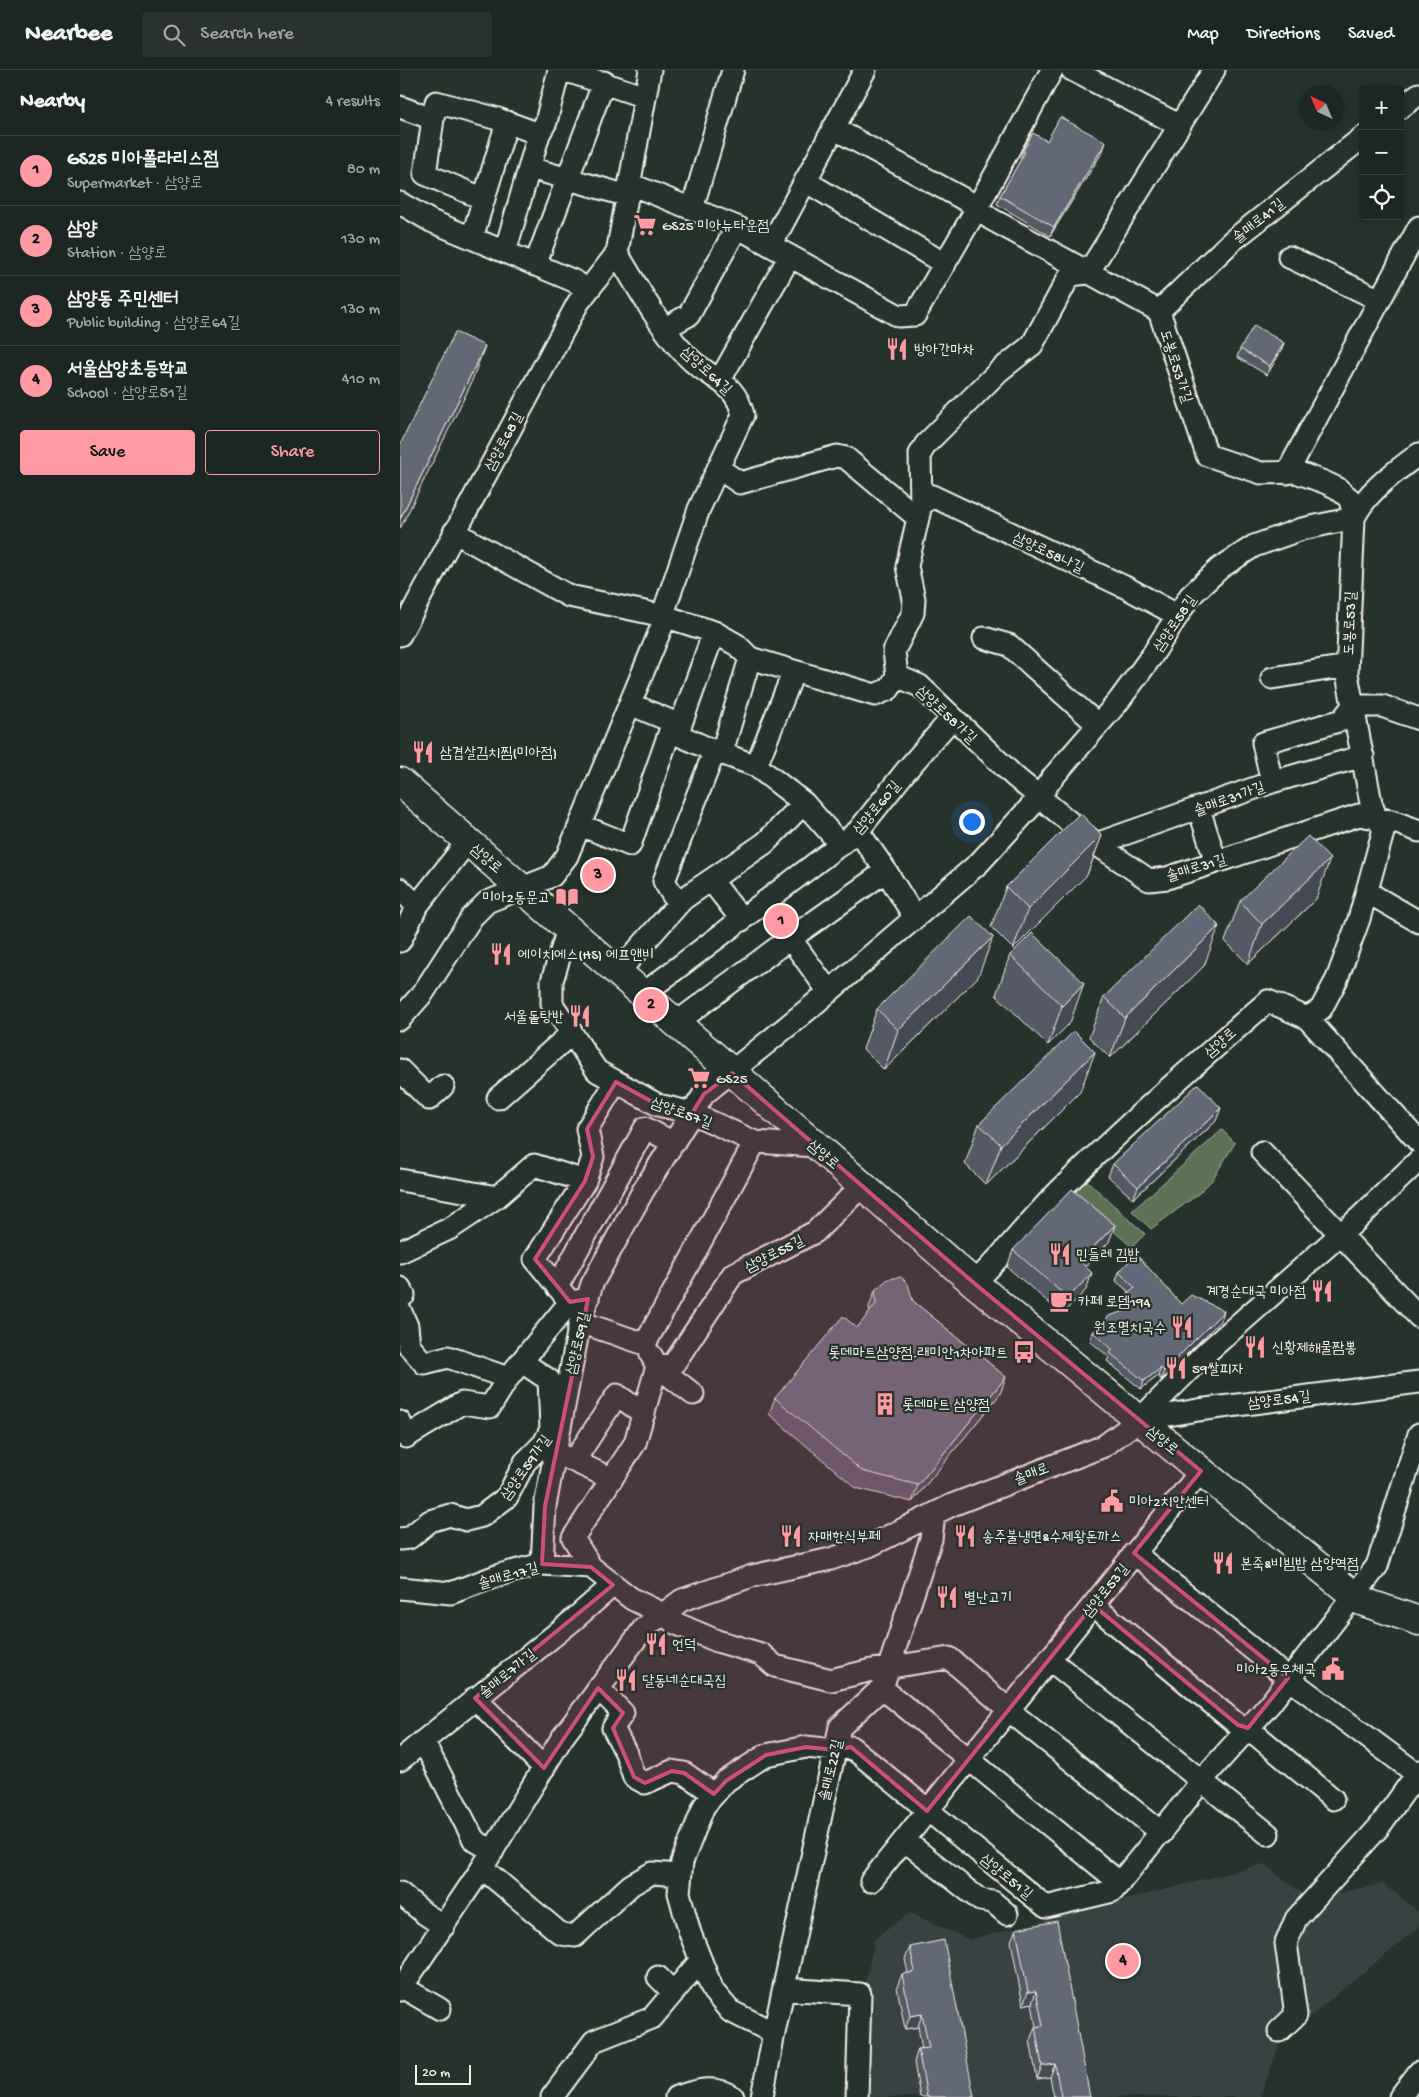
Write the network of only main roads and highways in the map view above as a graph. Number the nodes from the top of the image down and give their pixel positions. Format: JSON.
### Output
{"nodes":[{"id":1,"x":404,"y":791,"type":"edge"},
{"id":2,"x":1419,"y":1621,"type":"edge"}],
"edges":[{"from":1,"to":2,"type":"main road","name":"삼양로"}]}
